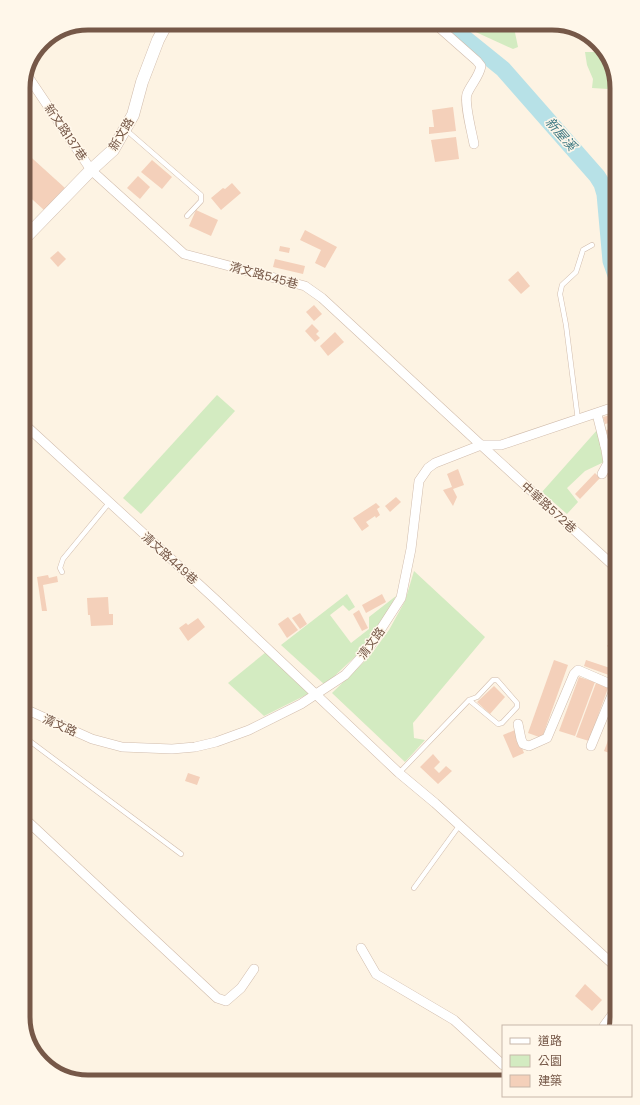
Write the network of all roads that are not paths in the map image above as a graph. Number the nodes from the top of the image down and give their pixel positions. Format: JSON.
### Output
{"nodes":[{"id":1,"x":163,"y":30,"type":"edge"},
{"id":2,"x":442,"y":30,"type":"edge"},
{"id":3,"x":31,"y":80,"type":"edge"},
{"id":4,"x":125,"y":130,"type":"junction"},
{"id":5,"x":474,"y":144,"type":"dead end"},
{"id":6,"x":91,"y":170,"type":"junction"},
{"id":7,"x":187,"y":216,"type":"dead end"},
{"id":8,"x":30,"y":233,"type":"edge"},
{"id":9,"x":592,"y":245,"type":"dead end"},
{"id":10,"x":610,"y":409,"type":"edge"},
{"id":11,"x":597,"y":414,"type":"junction"},
{"id":12,"x":578,"y":420,"type":"junction"},
{"id":13,"x":30,"y":430,"type":"edge"},
{"id":14,"x":610,"y":443,"type":"edge"},
{"id":15,"x":481,"y":445,"type":"junction"},
{"id":16,"x":605,"y":445,"type":"junction"},
{"id":17,"x":602,"y":474,"type":"dead end"},
{"id":18,"x":109,"y":503,"type":"junction"},
{"id":19,"x":610,"y":563,"type":"edge"},
{"id":20,"x":62,"y":572,"type":"dead end"},
{"id":21,"x":610,"y":683,"type":"edge"},
{"id":22,"x":316,"y":695,"type":"junction"},
{"id":23,"x":469,"y":700,"type":"junction"},
{"id":24,"x":610,"y":700,"type":"edge"},
{"id":25,"x":30,"y":711,"type":"edge"},
{"id":26,"x":518,"y":724,"type":"dead end"},
{"id":27,"x":30,"y":741,"type":"edge"},
{"id":28,"x":591,"y":746,"type":"dead end"},
{"id":29,"x":399,"y":773,"type":"junction"},
{"id":30,"x":30,"y":824,"type":"edge"},
{"id":31,"x":459,"y":826,"type":"junction"},
{"id":32,"x":181,"y":854,"type":"dead end"},
{"id":33,"x":414,"y":888,"type":"dead end"},
{"id":34,"x":361,"y":948,"type":"dead end"},
{"id":35,"x":610,"y":962,"type":"edge"},
{"id":36,"x":254,"y":969,"type":"dead end"},
{"id":37,"x":502,"y":1064,"type":"edge"}],
"edges":[{"from":1,"to":4,"type":"street","name":"新文路"},
{"from":2,"to":5,"type":"street"},
{"from":3,"to":6,"type":"street","name":"新文路137巷"},
{"from":4,"to":6,"type":"street","name":"新文路"},
{"from":4,"to":7,"type":"lane"},
{"from":6,"to":8,"type":"street","name":"新文路"},
{"from":6,"to":15,"type":"street","name":"清文路545巷"},
{"from":9,"to":12,"type":"lane"},
{"from":10,"to":11,"type":"street","name":"清文路"},
{"from":11,"to":12,"type":"street","name":"清文路"},
{"from":11,"to":16,"type":"street"},
{"from":12,"to":15,"type":"street","name":"清文路"},
{"from":13,"to":18,"type":"street","name":"清文路449巷"},
{"from":14,"to":16,"type":"street"},
{"from":15,"to":19,"type":"street","name":"中華路572巷"},
{"from":15,"to":22,"type":"street","name":"清文路"},
{"from":16,"to":17,"type":"street"},
{"from":18,"to":20,"type":"lane"},
{"from":18,"to":22,"type":"street","name":"清文路449巷"},
{"from":21,"to":26,"type":"street"},
{"from":22,"to":25,"type":"street","name":"清文路"},
{"from":22,"to":29,"type":"street","name":"清文路449巷"},
{"from":23,"to":23,"type":"lane"},
{"from":23,"to":29,"type":"lane"},
{"from":24,"to":28,"type":"street"},
{"from":27,"to":32,"type":"lane"},
{"from":29,"to":31,"type":"street","name":"清文路449巷"},
{"from":30,"to":36,"type":"street"},
{"from":31,"to":33,"type":"lane"},
{"from":31,"to":35,"type":"street","name":"清文路449巷"},
{"from":34,"to":37,"type":"street"}]}
